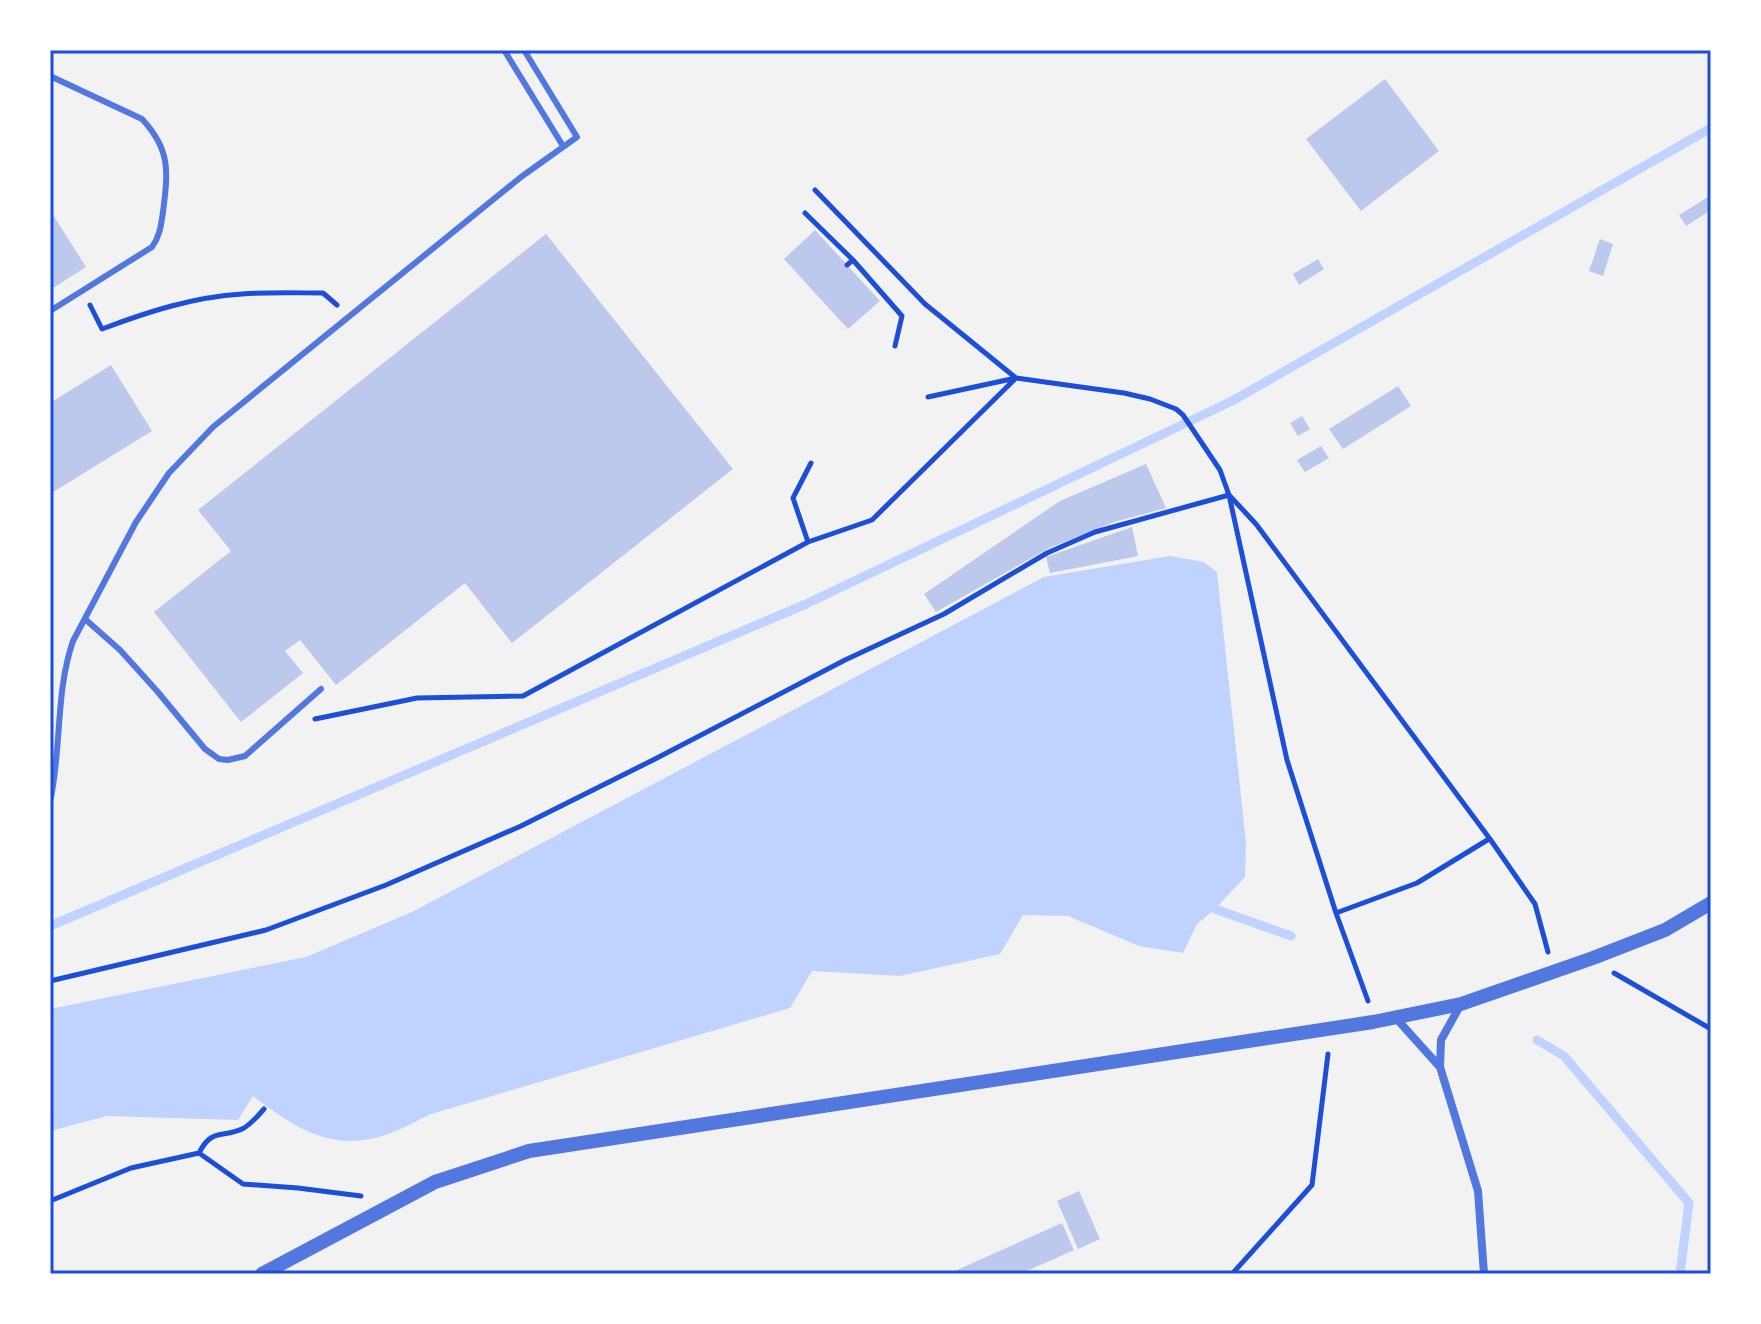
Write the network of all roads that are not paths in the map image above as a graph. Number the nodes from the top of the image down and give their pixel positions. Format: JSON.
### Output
{"nodes":[{"id":1,"x":504,"y":50,"type":"edge"},
{"id":2,"x":524,"y":50,"type":"edge"},
{"id":3,"x":50,"y":76,"type":"edge"},
{"id":4,"x":563,"y":146,"type":"junction"},
{"id":5,"x":50,"y":311,"type":"edge"},
{"id":6,"x":85,"y":619,"type":"junction"},
{"id":7,"x":321,"y":689,"type":"dead end"},
{"id":8,"x":50,"y":802,"type":"edge"},
{"id":9,"x":1711,"y":903,"type":"edge"},
{"id":10,"x":1461,"y":1004,"type":"junction"},
{"id":11,"x":1395,"y":1017,"type":"junction"},
{"id":12,"x":1440,"y":1067,"type":"junction"},
{"id":13,"x":262,"y":1274,"type":"edge"},
{"id":14,"x":1484,"y":1274,"type":"edge"}],
"edges":[{"from":1,"to":4,"type":"lane"},
{"from":2,"to":4,"type":"lane"},
{"from":3,"to":5,"type":"lane"},
{"from":4,"to":6,"type":"lane"},
{"from":6,"to":7,"type":"lane"},
{"from":6,"to":8,"type":"lane"},
{"from":9,"to":10,"type":"street"},
{"from":10,"to":11,"type":"street"},
{"from":10,"to":12,"type":"street"},
{"from":11,"to":12,"type":"street"},
{"from":11,"to":13,"type":"street"},
{"from":12,"to":14,"type":"street"}]}
